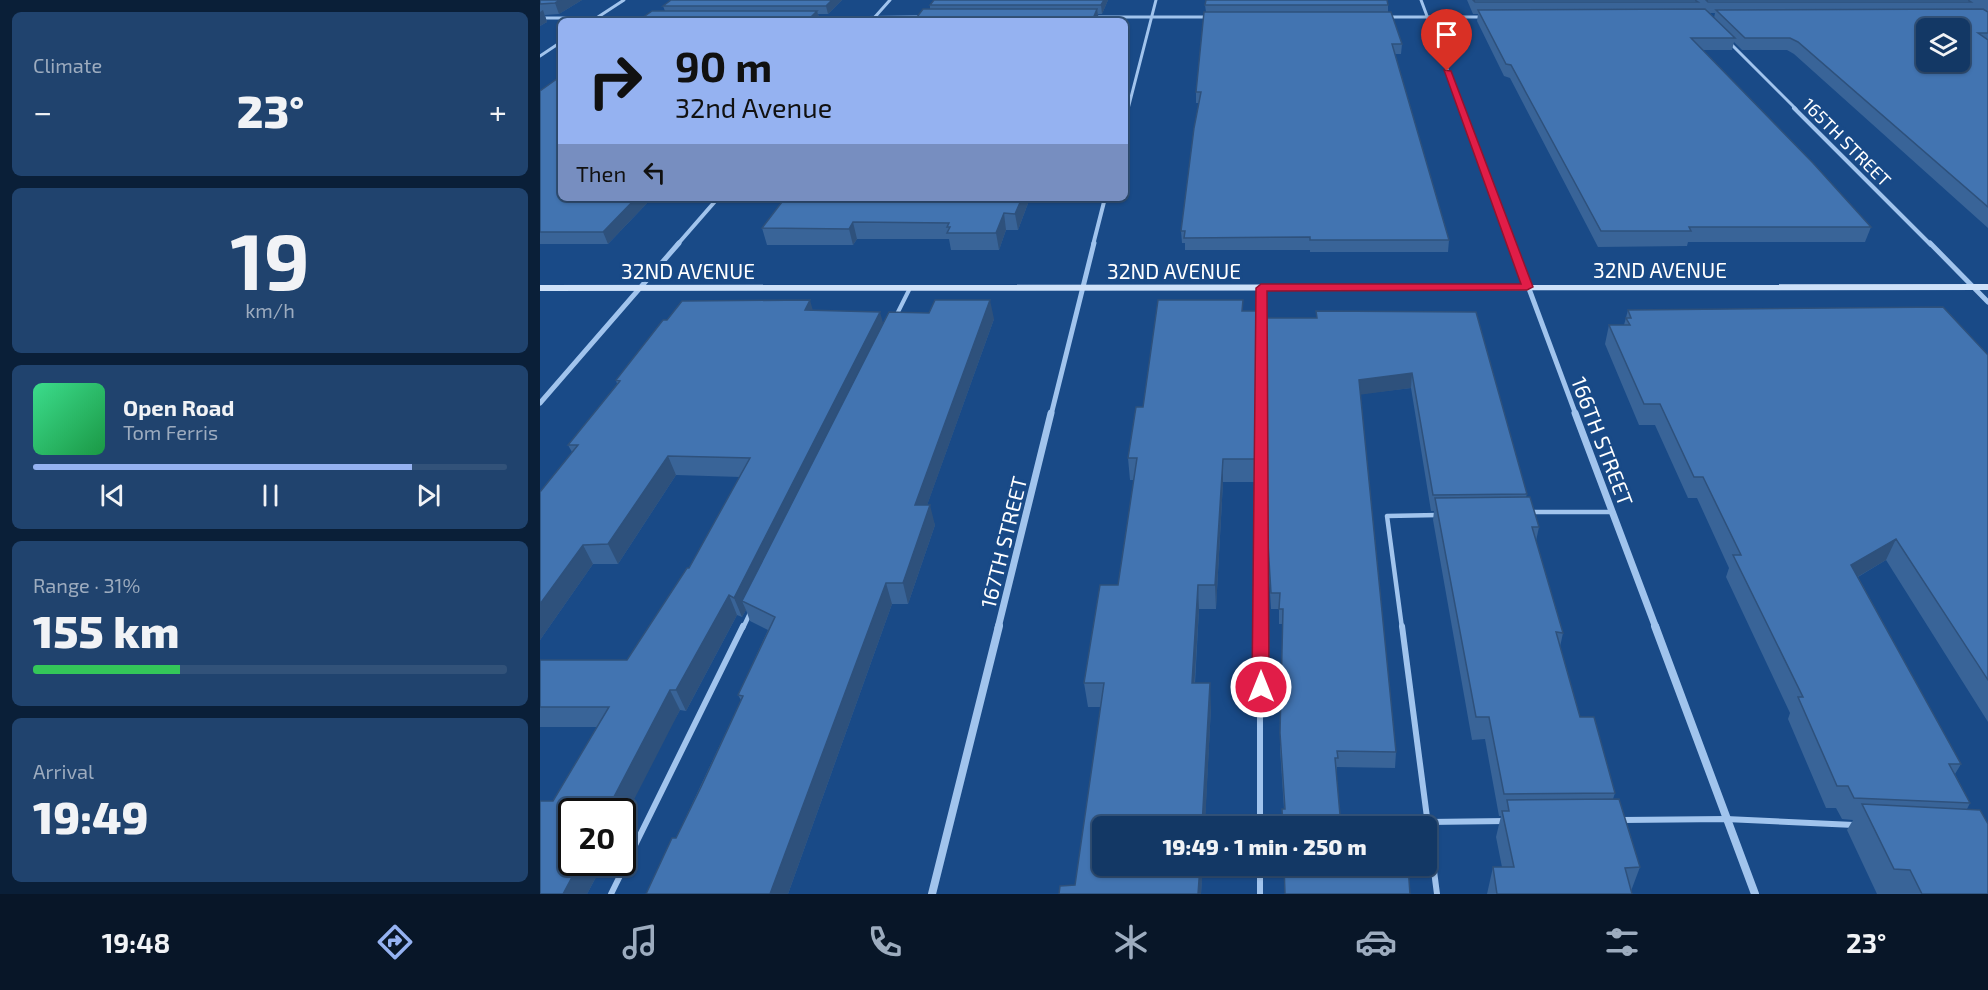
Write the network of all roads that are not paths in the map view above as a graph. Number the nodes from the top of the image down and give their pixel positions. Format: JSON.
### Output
{"nodes":[{"id":1,"x":624,"y":0,"type":"edge"},
{"id":2,"x":890,"y":0,"type":"edge"},
{"id":3,"x":1155,"y":0,"type":"edge"},
{"id":4,"x":1421,"y":0,"type":"edge"},
{"id":5,"x":932,"y":17,"type":"edge"},
{"id":6,"x":1082,"y":17,"type":"edge"},
{"id":7,"x":1151,"y":17,"type":"junction"},
{"id":8,"x":1220,"y":17,"type":"edge"},
{"id":9,"x":1381,"y":17,"type":"edge"},
{"id":10,"x":1427,"y":17,"type":"junction"},
{"id":11,"x":1485,"y":17,"type":"edge"},
{"id":12,"x":540,"y":18,"type":"edge"},
{"id":13,"x":597,"y":18,"type":"junction"},
{"id":14,"x":655,"y":18,"type":"edge"},
{"id":15,"x":874,"y":18,"type":"edge"},
{"id":16,"x":902,"y":18,"type":"edge"},
{"id":17,"x":1721,"y":33,"type":"edge"},
{"id":18,"x":558,"y":44,"type":"edge"},
{"id":19,"x":540,"y":56,"type":"edge"},
{"id":20,"x":1128,"y":107,"type":"edge"},
{"id":21,"x":715,"y":201,"type":"edge"},
{"id":22,"x":1104,"y":201,"type":"edge"},
{"id":23,"x":1527,"y":287,"type":"junction"},
{"id":24,"x":1973,"y":287,"type":"junction"},
{"id":25,"x":1988,"y":287,"type":"edge"},
{"id":26,"x":540,"y":288,"type":"edge"},
{"id":27,"x":639,"y":288,"type":"junction"},
{"id":28,"x":910,"y":288,"type":"junction"},
{"id":29,"x":1083,"y":288,"type":"junction"},
{"id":30,"x":1261,"y":288,"type":"junction"},
{"id":31,"x":1988,"y":302,"type":"edge"},
{"id":32,"x":892,"y":324,"type":"edge"},
{"id":33,"x":540,"y":403,"type":"edge"},
{"id":34,"x":1524,"y":512,"type":"edge"},
{"id":35,"x":1611,"y":512,"type":"junction"},
{"id":36,"x":1444,"y":515,"type":"edge"},
{"id":37,"x":754,"y":604,"type":"edge"},
{"id":38,"x":1260,"y":816,"type":"edge"},
{"id":39,"x":1427,"y":816,"type":"edge"},
{"id":40,"x":1726,"y":819,"type":"junction"},
{"id":41,"x":1612,"y":820,"type":"edge"},
{"id":42,"x":1509,"y":821,"type":"edge"},
{"id":43,"x":1437,"y":822,"type":"edge"},
{"id":44,"x":1859,"y":825,"type":"dead end"},
{"id":45,"x":1260,"y":876,"type":"edge"},
{"id":46,"x":1435,"y":876,"type":"edge"},
{"id":47,"x":611,"y":894,"type":"edge"},
{"id":48,"x":933,"y":894,"type":"edge"},
{"id":49,"x":1260,"y":894,"type":"edge"},
{"id":50,"x":1437,"y":894,"type":"edge"},
{"id":51,"x":1755,"y":894,"type":"edge"}],
"edges":[{"from":1,"to":13,"type":"street"},
{"from":2,"to":15,"type":"street"},
{"from":3,"to":7,"type":"street"},
{"from":4,"to":10,"type":"street","name":"166TH STREET"},
{"from":5,"to":16,"type":"street"},
{"from":6,"to":7,"type":"street"},
{"from":7,"to":8,"type":"street"},
{"from":7,"to":20,"type":"street"},
{"from":9,"to":10,"type":"street"},
{"from":10,"to":11,"type":"street"},
{"from":10,"to":23,"type":"street","name":"166TH STREET"},
{"from":12,"to":13,"type":"street"},
{"from":13,"to":14,"type":"street"},
{"from":17,"to":24,"type":"street","name":"165TH STREET"},
{"from":18,"to":19,"type":"street"},
{"from":21,"to":27,"type":"street"},
{"from":22,"to":29,"type":"street","name":"167TH STREET"},
{"from":23,"to":24,"type":"street","name":"32ND AVENUE"},
{"from":23,"to":30,"type":"street","name":"32ND AVENUE"},
{"from":23,"to":35,"type":"street","name":"166TH STREET"},
{"from":24,"to":25,"type":"street","name":"32ND AVENUE"},
{"from":24,"to":31,"type":"street","name":"165TH STREET"},
{"from":26,"to":27,"type":"street","name":"32ND AVENUE"},
{"from":27,"to":28,"type":"street","name":"32ND AVENUE"},
{"from":27,"to":33,"type":"street"},
{"from":28,"to":29,"type":"street","name":"32ND AVENUE"},
{"from":28,"to":32,"type":"lane"},
{"from":29,"to":30,"type":"street","name":"32ND AVENUE"},
{"from":29,"to":48,"type":"street","name":"167TH STREET"},
{"from":30,"to":38,"type":"lane"},
{"from":34,"to":35,"type":"lane"},
{"from":35,"to":40,"type":"street","name":"166TH STREET"},
{"from":36,"to":39,"type":"lane"},
{"from":37,"to":47,"type":"lane"},
{"from":40,"to":41,"type":"lane"},
{"from":40,"to":44,"type":"lane"},
{"from":40,"to":51,"type":"street","name":"166TH STREET"},
{"from":42,"to":43,"type":"lane"},
{"from":45,"to":49,"type":"lane"},
{"from":46,"to":50,"type":"lane"}]}
